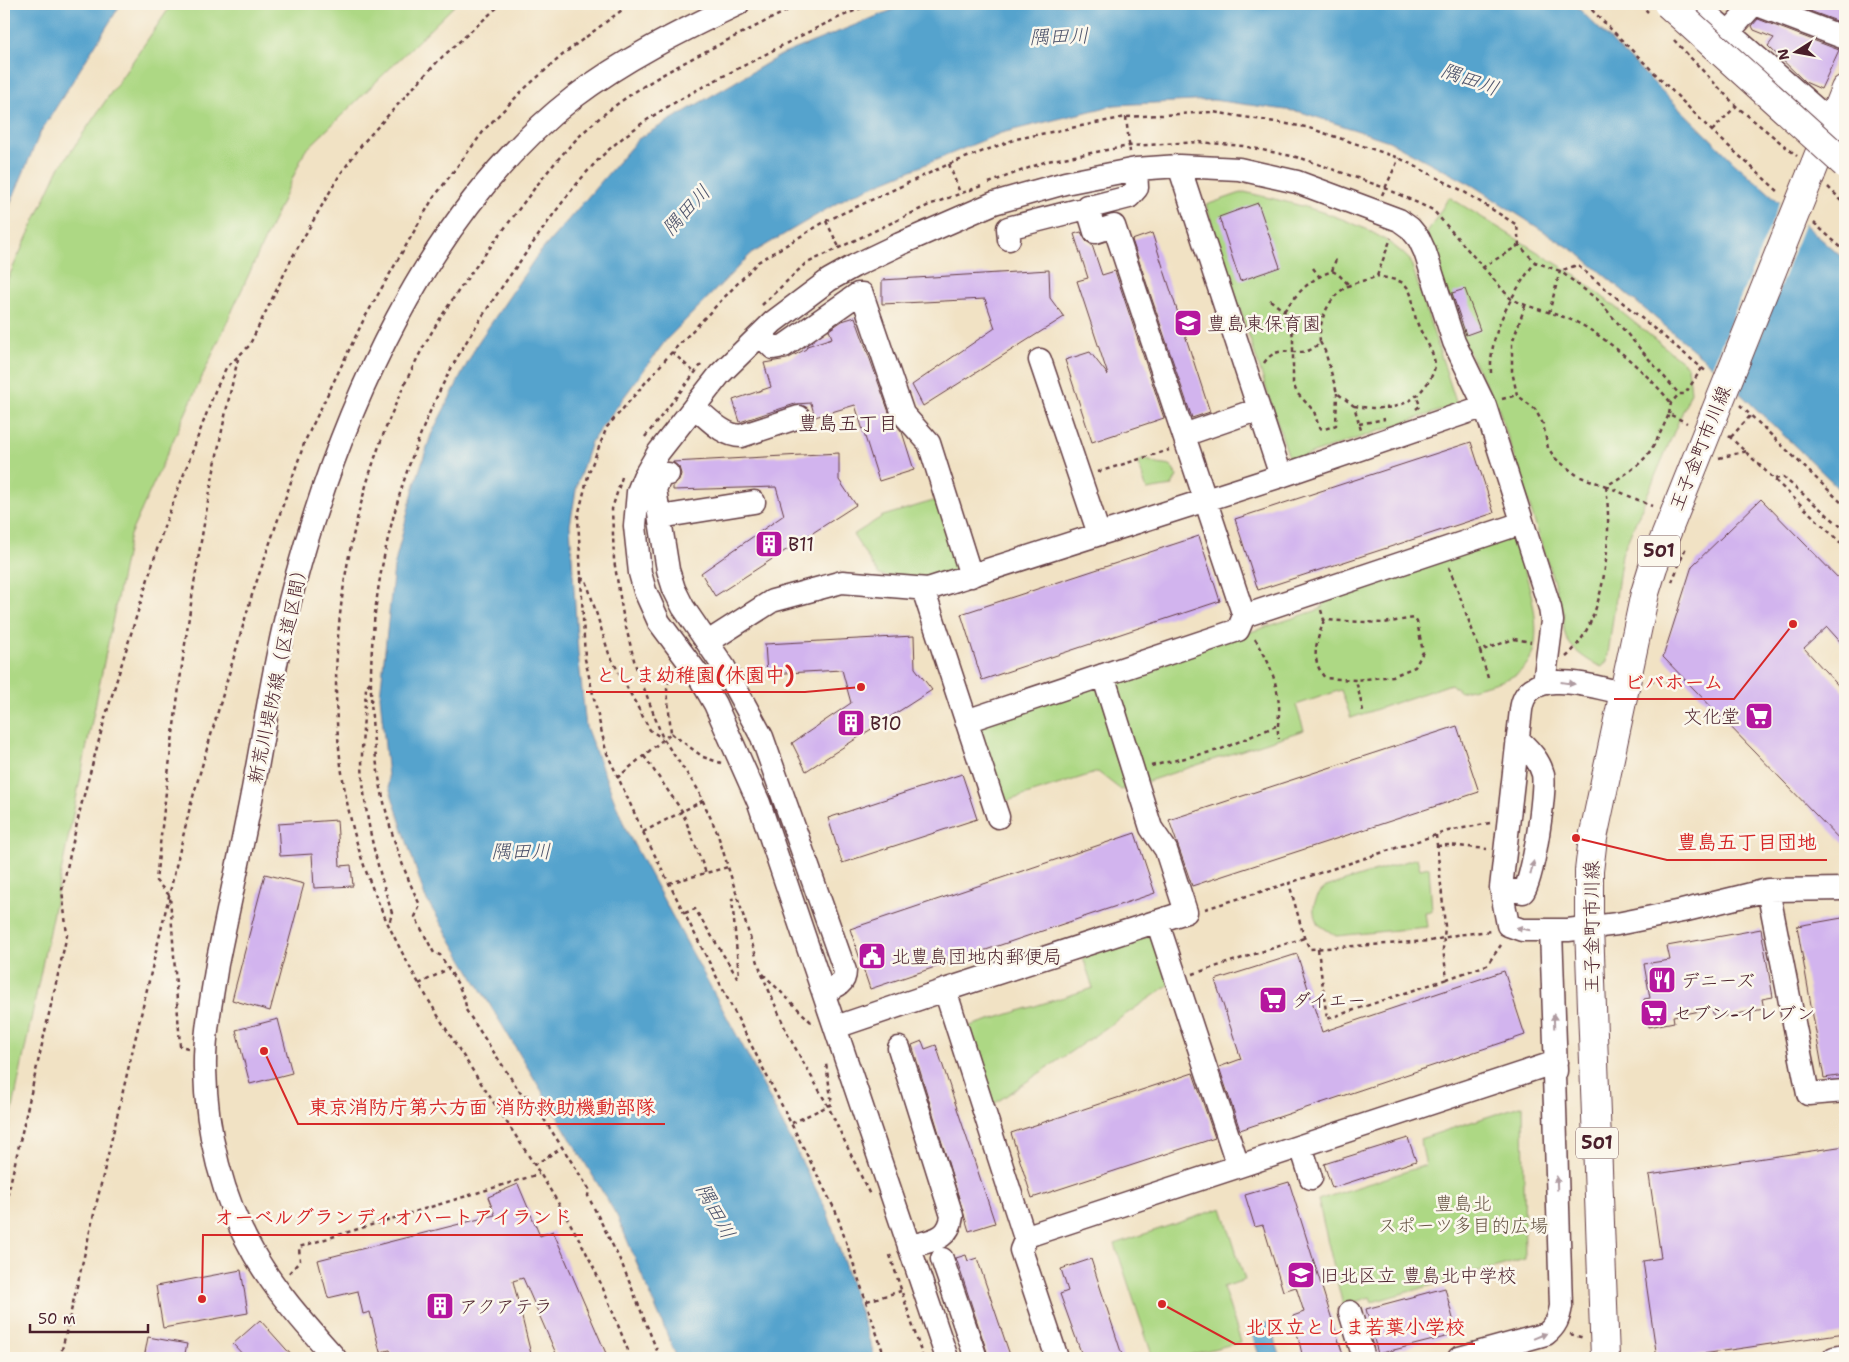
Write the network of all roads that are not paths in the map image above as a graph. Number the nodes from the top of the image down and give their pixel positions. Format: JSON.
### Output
{"nodes":[{"id":1,"x":738,"y":4,"type":"edge"},
{"id":2,"x":1681,"y":4,"type":"edge"},
{"id":3,"x":1696,"y":4,"type":"edge"},
{"id":4,"x":1755,"y":4,"type":"edge"},
{"id":5,"x":1660,"y":10,"type":"edge"},
{"id":6,"x":1728,"y":33,"type":"junction"},
{"id":7,"x":1845,"y":38,"type":"edge"},
{"id":8,"x":1845,"y":89,"type":"edge"},
{"id":9,"x":1831,"y":122,"type":"junction"},
{"id":10,"x":1845,"y":154,"type":"edge"},
{"id":11,"x":1845,"y":164,"type":"edge"},
{"id":12,"x":1179,"y":166,"type":"junction"},
{"id":13,"x":1136,"y":169,"type":"junction"},
{"id":14,"x":1087,"y":206,"type":"junction"},
{"id":15,"x":1009,"y":239,"type":"dead end"},
{"id":16,"x":760,"y":335,"type":"junction"},
{"id":17,"x":1040,"y":360,"type":"dead end"},
{"id":18,"x":1485,"y":406,"type":"junction"},
{"id":19,"x":694,"y":407,"type":"junction"},
{"id":20,"x":1259,"y":409,"type":"junction"},
{"id":21,"x":799,"y":417,"type":"dead end"},
{"id":22,"x":1185,"y":440,"type":"junction"},
{"id":23,"x":668,"y":474,"type":"dead end"},
{"id":24,"x":1281,"y":476,"type":"junction"},
{"id":25,"x":1206,"y":500,"type":"junction"},
{"id":26,"x":754,"y":502,"type":"dead end"},
{"id":27,"x":660,"y":517,"type":"junction"},
{"id":28,"x":1522,"y":523,"type":"junction"},
{"id":29,"x":1099,"y":534,"type":"junction"},
{"id":30,"x":971,"y":576,"type":"junction"},
{"id":31,"x":923,"y":589,"type":"junction"},
{"id":32,"x":1247,"y":625,"type":"junction"},
{"id":33,"x":708,"y":642,"type":"junction"},
{"id":34,"x":1103,"y":675,"type":"junction"},
{"id":35,"x":1544,"y":683,"type":"junction"},
{"id":36,"x":1623,"y":693,"type":"junction"},
{"id":37,"x":966,"y":720,"type":"junction"},
{"id":38,"x":1518,"y":739,"type":"junction"},
{"id":39,"x":998,"y":817,"type":"dead end"},
{"id":40,"x":1501,"y":888,"type":"junction"},
{"id":41,"x":1845,"y":889,"type":"edge"},
{"id":42,"x":1768,"y":890,"type":"junction"},
{"id":43,"x":1157,"y":921,"type":"junction"},
{"id":44,"x":1588,"y":927,"type":"junction"},
{"id":45,"x":1551,"y":931,"type":"junction"},
{"id":46,"x":945,"y":990,"type":"junction"},
{"id":47,"x":824,"y":991,"type":"junction"},
{"id":48,"x":836,"y":1027,"type":"junction"},
{"id":49,"x":899,"y":1048,"type":"dead end"},
{"id":50,"x":1556,"y":1062,"type":"junction"},
{"id":51,"x":1845,"y":1091,"type":"edge"},
{"id":52,"x":1301,"y":1146,"type":"junction"},
{"id":53,"x":1238,"y":1166,"type":"junction"},
{"id":54,"x":1311,"y":1178,"type":"dead end"},
{"id":55,"x":1025,"y":1238,"type":"junction"},
{"id":56,"x":909,"y":1247,"type":"junction"},
{"id":57,"x":942,"y":1259,"type":"dead end"},
{"id":58,"x":1350,"y":1312,"type":"dead end"},
{"id":59,"x":1845,"y":1356,"type":"edge"},
{"id":60,"x":970,"y":1357,"type":"edge"},
{"id":61,"x":335,"y":1358,"type":"edge"},
{"id":62,"x":947,"y":1358,"type":"edge"},
{"id":63,"x":1057,"y":1358,"type":"edge"},
{"id":64,"x":1364,"y":1358,"type":"edge"},
{"id":65,"x":1459,"y":1358,"type":"edge"},
{"id":66,"x":1605,"y":1358,"type":"edge"},
{"id":67,"x":1834,"y":1358,"type":"edge"}],
"edges":[{"from":1,"to":61,"type":"street","name":"新荒川堤防線（区道区間）"},
{"from":2,"to":10,"type":"main road"},
{"from":3,"to":6,"type":"street"},
{"from":4,"to":6,"type":"street"},
{"from":4,"to":7,"type":"street"},
{"from":5,"to":11,"type":"main road","bridge":true},
{"from":6,"to":9,"type":"street"},
{"from":8,"to":9,"type":"main road","name":"王子金町市川線","number":"501"},
{"from":9,"to":36,"type":"main road","name":"王子金町市川線","number":"501","bridge":true},
{"from":12,"to":13,"type":"street"},
{"from":12,"to":18,"type":"street"},
{"from":12,"to":20,"type":"street"},
{"from":13,"to":14,"type":"street"},
{"from":13,"to":16,"type":"street"},
{"from":14,"to":15,"type":"street"},
{"from":14,"to":22,"type":"street"},
{"from":16,"to":19,"type":"street"},
{"from":16,"to":30,"type":"street"},
{"from":17,"to":29,"type":"street"},
{"from":18,"to":24,"type":"street"},
{"from":18,"to":28,"type":"street"},
{"from":19,"to":21,"type":"street"},
{"from":19,"to":47,"type":"street"},
{"from":20,"to":22,"type":"street"},
{"from":20,"to":24,"type":"street"},
{"from":22,"to":25,"type":"street"},
{"from":23,"to":27,"type":"street"},
{"from":24,"to":25,"type":"street"},
{"from":25,"to":29,"type":"street"},
{"from":25,"to":32,"type":"street"},
{"from":26,"to":27,"type":"street"},
{"from":27,"to":33,"type":"street"},
{"from":28,"to":32,"type":"street"},
{"from":28,"to":35,"type":"street"},
{"from":29,"to":30,"type":"street"},
{"from":30,"to":31,"type":"street"},
{"from":31,"to":33,"type":"street"},
{"from":31,"to":37,"type":"street"},
{"from":32,"to":34,"type":"street"},
{"from":33,"to":47,"type":"street"},
{"from":34,"to":37,"type":"street"},
{"from":34,"to":43,"type":"street"},
{"from":35,"to":36,"type":"street","one_way":true},
{"from":35,"to":38,"type":"street"},
{"from":36,"to":44,"type":"main road","name":"王子金町市川線","number":"501"},
{"from":37,"to":39,"type":"street"},
{"from":38,"to":40,"type":"street"},
{"from":40,"to":38,"type":"street","one_way":true},
{"from":45,"to":40,"type":"street","one_way":true},
{"from":41,"to":42,"type":"street"},
{"from":42,"to":44,"type":"street"},
{"from":42,"to":51,"type":"street"},
{"from":43,"to":46,"type":"street"},
{"from":43,"to":53,"type":"street"},
{"from":44,"to":45,"type":"street"},
{"from":44,"to":66,"type":"main road","name":"王子金町市川線","number":"501"},
{"from":50,"to":45,"type":"street","one_way":true},
{"from":46,"to":48,"type":"street"},
{"from":46,"to":55,"type":"street"},
{"from":47,"to":48,"type":"street"},
{"from":48,"to":56,"type":"street"},
{"from":49,"to":56,"type":"street"},
{"from":50,"to":52,"type":"street"},
{"from":65,"to":50,"type":"street","one_way":true},
{"from":52,"to":53,"type":"street"},
{"from":52,"to":54,"type":"street"},
{"from":53,"to":55,"type":"street"},
{"from":55,"to":63,"type":"street"},
{"from":56,"to":62,"type":"street"},
{"from":57,"to":60,"type":"street"},
{"from":58,"to":64,"type":"street"},
{"from":59,"to":67,"type":"street"}]}
